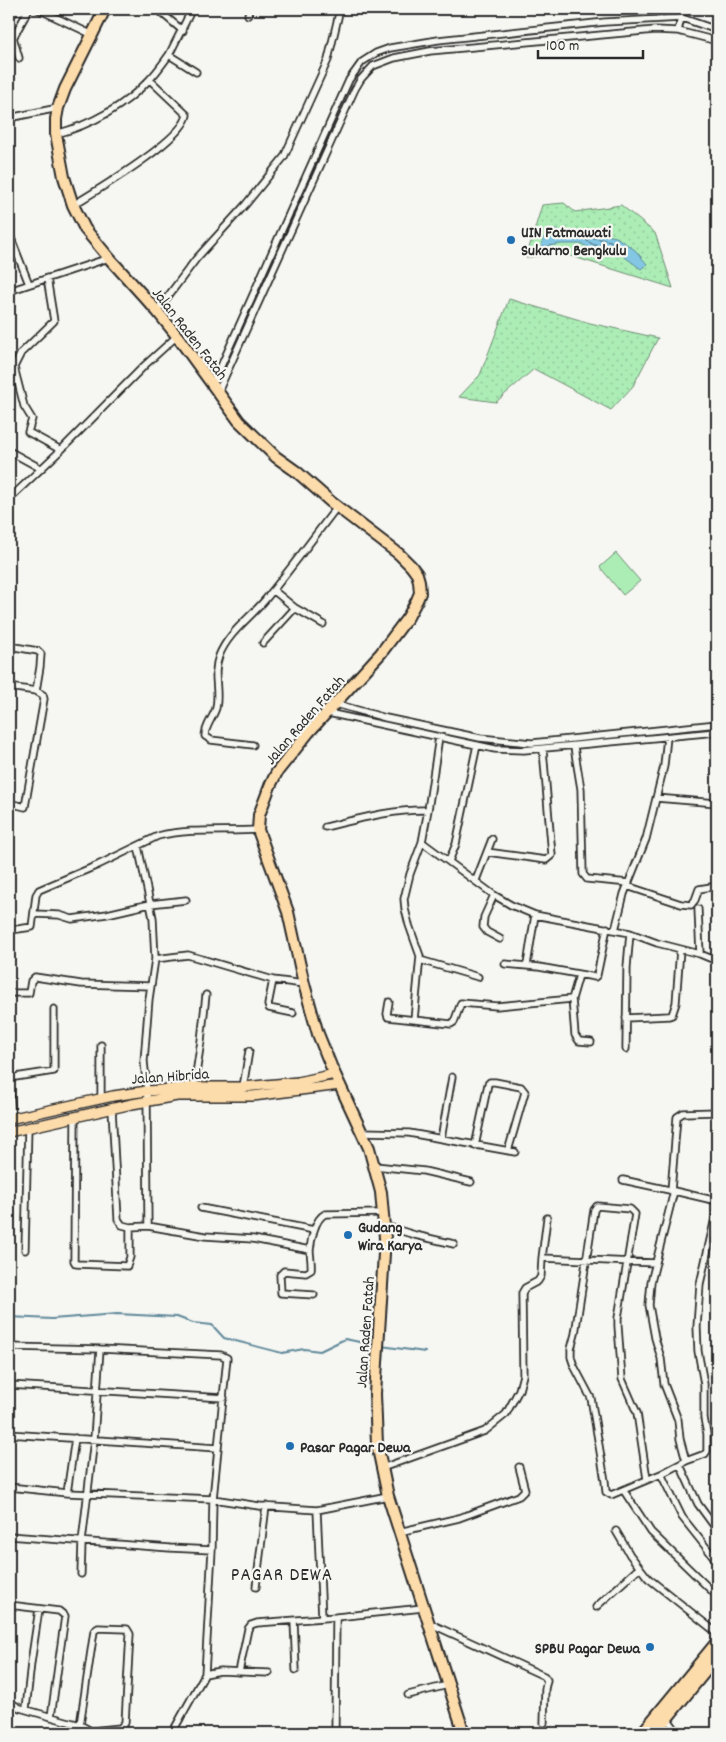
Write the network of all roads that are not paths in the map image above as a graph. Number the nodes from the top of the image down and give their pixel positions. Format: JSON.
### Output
{"nodes":[{"id":1,"x":28,"y":9,"type":"edge"},
{"id":2,"x":38,"y":9,"type":"edge"},
{"id":3,"x":105,"y":9,"type":"edge"},
{"id":4,"x":157,"y":9,"type":"edge"},
{"id":5,"x":192,"y":9,"type":"edge"},
{"id":6,"x":340,"y":9,"type":"edge"},
{"id":7,"x":683,"y":9,"type":"edge"},
{"id":8,"x":9,"y":14,"type":"edge"},
{"id":9,"x":682,"y":18,"type":"junction"},
{"id":10,"x":9,"y":23,"type":"edge"},
{"id":11,"x":183,"y":30,"type":"junction"},
{"id":12,"x":717,"y":30,"type":"edge"},
{"id":13,"x":678,"y":31,"type":"junction"},
{"id":14,"x":93,"y":35,"type":"junction"},
{"id":15,"x":13,"y":38,"type":"junction"},
{"id":16,"x":717,"y":41,"type":"edge"},
{"id":17,"x":170,"y":55,"type":"junction"},
{"id":18,"x":19,"y":58,"type":"dead end"},
{"id":19,"x":196,"y":72,"type":"dead end"},
{"id":20,"x":150,"y":80,"type":"junction"},
{"id":21,"x":58,"y":108,"type":"junction"},
{"id":22,"x":9,"y":118,"type":"edge"},
{"id":23,"x":56,"y":134,"type":"junction"},
{"id":24,"x":74,"y":205,"type":"junction"},
{"id":25,"x":9,"y":233,"type":"edge"},
{"id":26,"x":108,"y":258,"type":"junction"},
{"id":27,"x":47,"y":278,"type":"junction"},
{"id":28,"x":29,"y":284,"type":"junction"},
{"id":29,"x":9,"y":291,"type":"edge"},
{"id":30,"x":157,"y":311,"type":"junction"},
{"id":31,"x":177,"y":336,"type":"junction"},
{"id":32,"x":230,"y":346,"type":"junction"},
{"id":33,"x":237,"y":350,"type":"junction"},
{"id":34,"x":216,"y":388,"type":"junction"},
{"id":35,"x":60,"y":450,"type":"junction"},
{"id":36,"x":9,"y":451,"type":"edge"},
{"id":37,"x":40,"y":468,"type":"junction"},
{"id":38,"x":9,"y":499,"type":"edge"},
{"id":39,"x":336,"y":507,"type":"junction"},
{"id":40,"x":273,"y":590,"type":"junction"},
{"id":41,"x":295,"y":608,"type":"junction"},
{"id":42,"x":323,"y":624,"type":"dead end"},
{"id":43,"x":263,"y":643,"type":"dead end"},
{"id":44,"x":9,"y":646,"type":"edge"},
{"id":45,"x":9,"y":687,"type":"edge"},
{"id":46,"x":36,"y":691,"type":"junction"},
{"id":47,"x":336,"y":704,"type":"junction"},
{"id":48,"x":328,"y":713,"type":"junction"},
{"id":49,"x":717,"y":724,"type":"edge"},
{"id":50,"x":646,"y":731,"type":"junction"},
{"id":51,"x":717,"y":732,"type":"edge"},
{"id":52,"x":439,"y":737,"type":"junction"},
{"id":53,"x":483,"y":738,"type":"junction"},
{"id":54,"x":648,"y":738,"type":"junction"},
{"id":55,"x":667,"y":738,"type":"junction"},
{"id":56,"x":253,"y":745,"type":"dead end"},
{"id":57,"x":479,"y":746,"type":"junction"},
{"id":58,"x":574,"y":747,"type":"junction"},
{"id":59,"x":543,"y":750,"type":"junction"},
{"id":60,"x":656,"y":798,"type":"junction"},
{"id":61,"x":9,"y":803,"type":"edge"},
{"id":62,"x":717,"y":803,"type":"edge"},
{"id":63,"x":428,"y":810,"type":"junction"},
{"id":64,"x":325,"y":827,"type":"dead end"},
{"id":65,"x":258,"y":830,"type":"junction"},
{"id":66,"x":492,"y":839,"type":"dead end"},
{"id":67,"x":422,"y":842,"type":"junction"},
{"id":68,"x":138,"y":846,"type":"junction"},
{"id":69,"x":487,"y":852,"type":"junction"},
{"id":70,"x":449,"y":861,"type":"junction"},
{"id":71,"x":476,"y":880,"type":"junction"},
{"id":72,"x":628,"y":884,"type":"junction"},
{"id":73,"x":717,"y":886,"type":"edge"},
{"id":74,"x":494,"y":895,"type":"junction"},
{"id":75,"x":186,"y":900,"type":"dead end"},
{"id":76,"x":150,"y":904,"type":"junction"},
{"id":77,"x":698,"y":909,"type":"dead end"},
{"id":78,"x":34,"y":914,"type":"junction"},
{"id":79,"x":535,"y":914,"type":"junction"},
{"id":80,"x":607,"y":928,"type":"junction"},
{"id":81,"x":11,"y":930,"type":"dead end"},
{"id":82,"x":615,"y":930,"type":"junction"},
{"id":83,"x":630,"y":934,"type":"junction"},
{"id":84,"x":500,"y":939,"type":"dead end"},
{"id":85,"x":680,"y":950,"type":"junction"},
{"id":86,"x":700,"y":954,"type":"junction"},
{"id":87,"x":155,"y":959,"type":"junction"},
{"id":88,"x":420,"y":960,"type":"junction"},
{"id":89,"x":717,"y":961,"type":"edge"},
{"id":90,"x":506,"y":964,"type":"dead end"},
{"id":91,"x":526,"y":966,"type":"junction"},
{"id":92,"x":580,"y":975,"type":"junction"},
{"id":93,"x":478,"y":977,"type":"dead end"},
{"id":94,"x":273,"y":980,"type":"junction"},
{"id":95,"x":304,"y":984,"type":"junction"},
{"id":96,"x":151,"y":986,"type":"junction"},
{"id":97,"x":9,"y":993,"type":"edge"},
{"id":98,"x":206,"y":995,"type":"dead end"},
{"id":99,"x":572,"y":999,"type":"junction"},
{"id":100,"x":389,"y":1002,"type":"dead end"},
{"id":101,"x":54,"y":1009,"type":"dead end"},
{"id":102,"x":293,"y":1013,"type":"dead end"},
{"id":103,"x":626,"y":1018,"type":"junction"},
{"id":104,"x":414,"y":1020,"type":"junction"},
{"id":105,"x":591,"y":1042,"type":"dead end"},
{"id":106,"x":102,"y":1045,"type":"dead end"},
{"id":107,"x":626,"y":1049,"type":"dead end"},
{"id":108,"x":249,"y":1051,"type":"dead end"},
{"id":109,"x":335,"y":1074,"type":"junction"},
{"id":110,"x":9,"y":1077,"type":"edge"},
{"id":111,"x":452,"y":1077,"type":"dead end"},
{"id":112,"x":340,"y":1085,"type":"junction"},
{"id":113,"x":194,"y":1086,"type":"junction"},
{"id":114,"x":243,"y":1086,"type":"junction"},
{"id":115,"x":146,"y":1091,"type":"junction"},
{"id":116,"x":101,"y":1098,"type":"junction"},
{"id":117,"x":146,"y":1102,"type":"junction"},
{"id":118,"x":112,"y":1109,"type":"junction"},
{"id":119,"x":717,"y":1112,"type":"edge"},
{"id":120,"x":75,"y":1116,"type":"junction"},
{"id":121,"x":10,"y":1118,"type":"edge"},
{"id":122,"x":28,"y":1127,"type":"junction"},
{"id":123,"x":9,"y":1132,"type":"edge"},
{"id":124,"x":362,"y":1132,"type":"junction"},
{"id":125,"x":441,"y":1139,"type":"junction"},
{"id":126,"x":474,"y":1146,"type":"junction"},
{"id":127,"x":375,"y":1166,"type":"junction"},
{"id":128,"x":623,"y":1180,"type":"dead end"},
{"id":129,"x":470,"y":1182,"type":"dead end"},
{"id":130,"x":673,"y":1191,"type":"junction"},
{"id":131,"x":717,"y":1201,"type":"edge"},
{"id":132,"x":201,"y":1208,"type":"dead end"},
{"id":133,"x":717,"y":1209,"type":"edge"},
{"id":134,"x":383,"y":1213,"type":"junction"},
{"id":135,"x":547,"y":1218,"type":"dead end"},
{"id":136,"x":148,"y":1226,"type":"junction"},
{"id":137,"x":385,"y":1226,"type":"junction"},
{"id":138,"x":130,"y":1227,"type":"junction"},
{"id":139,"x":314,"y":1230,"type":"junction"},
{"id":140,"x":454,"y":1244,"type":"dead end"},
{"id":141,"x":25,"y":1250,"type":"dead end"},
{"id":142,"x":310,"y":1250,"type":"junction"},
{"id":143,"x":542,"y":1258,"type":"junction"},
{"id":144,"x":587,"y":1259,"type":"junction"},
{"id":145,"x":627,"y":1261,"type":"junction"},
{"id":146,"x":656,"y":1263,"type":"junction"},
{"id":147,"x":314,"y":1295,"type":"dead end"},
{"id":148,"x":9,"y":1346,"type":"edge"},
{"id":149,"x":100,"y":1348,"type":"junction"},
{"id":150,"x":9,"y":1385,"type":"edge"},
{"id":151,"x":97,"y":1391,"type":"junction"},
{"id":152,"x":224,"y":1398,"type":"junction"},
{"id":153,"x":9,"y":1434,"type":"edge"},
{"id":154,"x":75,"y":1438,"type":"junction"},
{"id":155,"x":94,"y":1439,"type":"junction"},
{"id":156,"x":217,"y":1448,"type":"junction"},
{"id":157,"x":683,"y":1463,"type":"junction"},
{"id":158,"x":519,"y":1467,"type":"dead end"},
{"id":159,"x":382,"y":1468,"type":"junction"},
{"id":160,"x":661,"y":1474,"type":"junction"},
{"id":161,"x":647,"y":1479,"type":"junction"},
{"id":162,"x":9,"y":1488,"type":"edge"},
{"id":163,"x":624,"y":1491,"type":"junction"},
{"id":164,"x":67,"y":1493,"type":"junction"},
{"id":165,"x":87,"y":1493,"type":"junction"},
{"id":166,"x":388,"y":1496,"type":"junction"},
{"id":167,"x":213,"y":1499,"type":"junction"},
{"id":168,"x":266,"y":1506,"type":"junction"},
{"id":169,"x":316,"y":1510,"type":"junction"},
{"id":170,"x":717,"y":1530,"type":"edge"},
{"id":171,"x":616,"y":1531,"type":"dead end"},
{"id":172,"x":399,"y":1532,"type":"junction"},
{"id":173,"x":9,"y":1536,"type":"edge"},
{"id":174,"x":82,"y":1542,"type":"junction"},
{"id":175,"x":212,"y":1550,"type":"junction"},
{"id":176,"x":717,"y":1561,"type":"edge"},
{"id":177,"x":639,"y":1568,"type":"junction"},
{"id":178,"x":81,"y":1574,"type":"dead end"},
{"id":179,"x":256,"y":1587,"type":"dead end"},
{"id":180,"x":717,"y":1596,"type":"edge"},
{"id":181,"x":9,"y":1605,"type":"edge"},
{"id":182,"x":596,"y":1607,"type":"dead end"},
{"id":183,"x":39,"y":1608,"type":"junction"},
{"id":184,"x":422,"y":1608,"type":"junction"},
{"id":185,"x":336,"y":1617,"type":"junction"},
{"id":186,"x":322,"y":1618,"type":"junction"},
{"id":187,"x":294,"y":1621,"type":"junction"},
{"id":188,"x":427,"y":1622,"type":"junction"},
{"id":189,"x":717,"y":1633,"type":"edge"},
{"id":190,"x":717,"y":1642,"type":"edge"},
{"id":191,"x":717,"y":1657,"type":"edge"},
{"id":192,"x":296,"y":1670,"type":"dead end"},
{"id":193,"x":239,"y":1672,"type":"junction"},
{"id":194,"x":269,"y":1673,"type":"dead end"},
{"id":195,"x":205,"y":1674,"type":"junction"},
{"id":196,"x":448,"y":1685,"type":"junction"},
{"id":197,"x":408,"y":1695,"type":"dead end"},
{"id":198,"x":9,"y":1702,"type":"edge"},
{"id":199,"x":26,"y":1709,"type":"junction"},
{"id":200,"x":52,"y":1716,"type":"junction"},
{"id":201,"x":667,"y":1718,"type":"junction"},
{"id":202,"x":544,"y":1723,"type":"dead end"},
{"id":203,"x":80,"y":1725,"type":"junction"},
{"id":204,"x":91,"y":1732,"type":"edge"},
{"id":205,"x":172,"y":1733,"type":"edge"},
{"id":206,"x":336,"y":1733,"type":"edge"},
{"id":207,"x":464,"y":1733,"type":"edge"},
{"id":208,"x":642,"y":1733,"type":"edge"},
{"id":209,"x":654,"y":1733,"type":"edge"},
{"id":210,"x":678,"y":1733,"type":"edge"}],
"edges":[{"from":1,"to":8,"type":"street"},
{"from":1,"to":15,"type":"street"},
{"from":2,"to":14,"type":"street"},
{"from":3,"to":14,"type":"highway","name":"Jalan Raden Fatah"},
{"from":4,"to":11,"type":"street"},
{"from":5,"to":11,"type":"street"},
{"from":6,"to":30,"type":"street"},
{"from":7,"to":9,"type":"street"},
{"from":9,"to":12,"type":"street"},
{"from":9,"to":13,"type":"street"},
{"from":9,"to":32,"type":"street"},
{"from":10,"to":15,"type":"street"},
{"from":11,"to":17,"type":"street"},
{"from":13,"to":16,"type":"street"},
{"from":13,"to":33,"type":"street"},
{"from":14,"to":21,"type":"highway","name":"Jalan Raden Fatah"},
{"from":15,"to":18,"type":"street"},
{"from":17,"to":19,"type":"street"},
{"from":17,"to":20,"type":"street"},
{"from":20,"to":23,"type":"street"},
{"from":20,"to":24,"type":"street"},
{"from":21,"to":22,"type":"street"},
{"from":21,"to":23,"type":"highway","name":"Jalan Raden Fatah"},
{"from":23,"to":24,"type":"highway","name":"Jalan Raden Fatah"},
{"from":24,"to":26,"type":"highway","name":"Jalan Raden Fatah"},
{"from":25,"to":28,"type":"street"},
{"from":26,"to":27,"type":"street"},
{"from":26,"to":30,"type":"highway","name":"Jalan Raden Fatah"},
{"from":27,"to":28,"type":"street"},
{"from":27,"to":35,"type":"street"},
{"from":28,"to":29,"type":"street"},
{"from":30,"to":31,"type":"highway","name":"Jalan Raden Fatah"},
{"from":31,"to":34,"type":"highway","name":"Jalan Raden Fatah"},
{"from":31,"to":35,"type":"street"},
{"from":32,"to":33,"type":"street"},
{"from":32,"to":34,"type":"street"},
{"from":33,"to":34,"type":"street"},
{"from":34,"to":39,"type":"highway","name":"Jalan Raden Fatah"},
{"from":35,"to":37,"type":"street"},
{"from":36,"to":37,"type":"street"},
{"from":37,"to":38,"type":"street"},
{"from":39,"to":40,"type":"street"},
{"from":39,"to":47,"type":"highway","name":"Jalan Raden Fatah"},
{"from":40,"to":41,"type":"street"},
{"from":40,"to":56,"type":"street"},
{"from":41,"to":42,"type":"street"},
{"from":41,"to":43,"type":"street"},
{"from":44,"to":46,"type":"street"},
{"from":45,"to":46,"type":"street"},
{"from":46,"to":61,"type":"street"},
{"from":47,"to":48,"type":"highway","name":"Jalan Raden Fatah"},
{"from":47,"to":53,"type":"street"},
{"from":48,"to":52,"type":"street"},
{"from":48,"to":65,"type":"highway","name":"Jalan Raden Fatah"},
{"from":49,"to":50,"type":"street"},
{"from":50,"to":53,"type":"street"},
{"from":50,"to":54,"type":"street"},
{"from":51,"to":55,"type":"street"},
{"from":52,"to":57,"type":"street"},
{"from":52,"to":63,"type":"street"},
{"from":53,"to":57,"type":"street"},
{"from":54,"to":55,"type":"street"},
{"from":54,"to":58,"type":"street"},
{"from":55,"to":60,"type":"street"},
{"from":57,"to":59,"type":"street"},
{"from":57,"to":70,"type":"street"},
{"from":58,"to":59,"type":"street"},
{"from":58,"to":72,"type":"street"},
{"from":59,"to":69,"type":"street"},
{"from":60,"to":62,"type":"street"},
{"from":60,"to":72,"type":"street"},
{"from":63,"to":64,"type":"street"},
{"from":63,"to":67,"type":"street"},
{"from":65,"to":68,"type":"street"},
{"from":65,"to":95,"type":"highway","name":"Jalan Raden Fatah"},
{"from":66,"to":69,"type":"street"},
{"from":67,"to":70,"type":"street"},
{"from":67,"to":88,"type":"street"},
{"from":68,"to":76,"type":"street"},
{"from":68,"to":78,"type":"street"},
{"from":69,"to":71,"type":"street"},
{"from":70,"to":71,"type":"street"},
{"from":71,"to":74,"type":"street"},
{"from":72,"to":73,"type":"street"},
{"from":72,"to":82,"type":"street"},
{"from":74,"to":79,"type":"street"},
{"from":74,"to":84,"type":"street"},
{"from":75,"to":76,"type":"street"},
{"from":76,"to":78,"type":"street"},
{"from":76,"to":87,"type":"street"},
{"from":77,"to":86,"type":"street"},
{"from":78,"to":81,"type":"street"},
{"from":79,"to":80,"type":"street"},
{"from":79,"to":91,"type":"street"},
{"from":80,"to":82,"type":"street"},
{"from":80,"to":92,"type":"street"},
{"from":82,"to":83,"type":"street"},
{"from":83,"to":85,"type":"street"},
{"from":83,"to":103,"type":"street"},
{"from":85,"to":86,"type":"street"},
{"from":85,"to":103,"type":"street"},
{"from":86,"to":89,"type":"street"},
{"from":87,"to":94,"type":"street"},
{"from":87,"to":96,"type":"street"},
{"from":88,"to":93,"type":"street"},
{"from":88,"to":104,"type":"street"},
{"from":90,"to":91,"type":"street"},
{"from":91,"to":92,"type":"street"},
{"from":92,"to":99,"type":"street"},
{"from":94,"to":95,"type":"street"},
{"from":94,"to":102,"type":"street"},
{"from":95,"to":109,"type":"highway","name":"Jalan Raden Fatah"},
{"from":96,"to":97,"type":"street"},
{"from":96,"to":115,"type":"street"},
{"from":98,"to":113,"type":"street"},
{"from":99,"to":104,"type":"street"},
{"from":99,"to":105,"type":"street"},
{"from":100,"to":104,"type":"street"},
{"from":101,"to":110,"type":"street"},
{"from":103,"to":107,"type":"street"},
{"from":106,"to":116,"type":"street"},
{"from":108,"to":114,"type":"street"},
{"from":109,"to":112,"type":"highway","name":"Jalan Raden Fatah"},
{"from":109,"to":114,"type":"main road","name":"Jalan Hibrida"},
{"from":110,"to":121,"type":"street"},
{"from":111,"to":125,"type":"street"},
{"from":112,"to":117,"type":"main road"},
{"from":112,"to":124,"type":"highway","name":"Jalan Raden Fatah"},
{"from":113,"to":114,"type":"main road","name":"Jalan Hibrida"},
{"from":113,"to":115,"type":"main road","name":"Jalan Hibrida"},
{"from":115,"to":116,"type":"main road","name":"Jalan Hibrida"},
{"from":115,"to":117,"type":"street"},
{"from":116,"to":121,"type":"main road","name":"Jalan Hibrida"},
{"from":117,"to":118,"type":"main road"},
{"from":117,"to":136,"type":"street"},
{"from":118,"to":120,"type":"main road"},
{"from":118,"to":138,"type":"street"},
{"from":119,"to":130,"type":"street"},
{"from":120,"to":122,"type":"main road"},
{"from":120,"to":138,"type":"street"},
{"from":122,"to":123,"type":"main road"},
{"from":122,"to":141,"type":"street"},
{"from":124,"to":125,"type":"street"},
{"from":124,"to":127,"type":"highway","name":"Jalan Raden Fatah"},
{"from":125,"to":126,"type":"street"},
{"from":126,"to":126,"type":"street"},
{"from":127,"to":129,"type":"street"},
{"from":127,"to":134,"type":"highway","name":"Jalan Raden Fatah"},
{"from":128,"to":130,"type":"street"},
{"from":130,"to":131,"type":"street"},
{"from":130,"to":146,"type":"street"},
{"from":132,"to":139,"type":"street"},
{"from":133,"to":157,"type":"street"},
{"from":134,"to":137,"type":"highway","name":"Jalan Raden Fatah"},
{"from":134,"to":139,"type":"street"},
{"from":135,"to":143,"type":"street"},
{"from":136,"to":138,"type":"street"},
{"from":136,"to":142,"type":"street"},
{"from":137,"to":140,"type":"street"},
{"from":137,"to":159,"type":"highway","name":"Jalan Raden Fatah"},
{"from":139,"to":142,"type":"street"},
{"from":142,"to":147,"type":"street"},
{"from":143,"to":144,"type":"street"},
{"from":143,"to":159,"type":"street"},
{"from":144,"to":145,"type":"street"},
{"from":144,"to":145,"type":"street"},
{"from":144,"to":163,"type":"street"},
{"from":145,"to":146,"type":"street"},
{"from":145,"to":161,"type":"street"},
{"from":146,"to":157,"type":"street"},
{"from":148,"to":149,"type":"street"},
{"from":149,"to":151,"type":"street"},
{"from":149,"to":152,"type":"street"},
{"from":150,"to":151,"type":"street"},
{"from":151,"to":152,"type":"street"},
{"from":151,"to":155,"type":"street"},
{"from":152,"to":156,"type":"street"},
{"from":153,"to":154,"type":"street"},
{"from":154,"to":155,"type":"street"},
{"from":154,"to":164,"type":"street"},
{"from":155,"to":156,"type":"street"},
{"from":155,"to":165,"type":"street"},
{"from":156,"to":167,"type":"street"},
{"from":157,"to":160,"type":"street"},
{"from":157,"to":170,"type":"street"},
{"from":158,"to":172,"type":"street"},
{"from":159,"to":166,"type":"highway","name":"Jalan Raden Fatah"},
{"from":160,"to":161,"type":"street"},
{"from":160,"to":176,"type":"street"},
{"from":161,"to":163,"type":"street"},
{"from":162,"to":164,"type":"street"},
{"from":163,"to":180,"type":"street"},
{"from":164,"to":165,"type":"street"},
{"from":165,"to":167,"type":"street"},
{"from":165,"to":174,"type":"street"},
{"from":166,"to":169,"type":"street"},
{"from":166,"to":172,"type":"highway","name":"Jalan Raden Fatah"},
{"from":167,"to":168,"type":"street"},
{"from":167,"to":175,"type":"street"},
{"from":168,"to":169,"type":"street"},
{"from":168,"to":179,"type":"street"},
{"from":169,"to":186,"type":"street"},
{"from":171,"to":177,"type":"street"},
{"from":172,"to":184,"type":"highway","name":"Jalan Raden Fatah"},
{"from":173,"to":174,"type":"street"},
{"from":174,"to":175,"type":"street"},
{"from":174,"to":178,"type":"street"},
{"from":175,"to":195,"type":"street"},
{"from":177,"to":182,"type":"street"},
{"from":177,"to":189,"type":"street"},
{"from":181,"to":183,"type":"street"},
{"from":183,"to":199,"type":"street"},
{"from":183,"to":200,"type":"street"},
{"from":184,"to":185,"type":"street"},
{"from":184,"to":188,"type":"highway","name":"Jalan Raden Fatah"},
{"from":185,"to":186,"type":"street"},
{"from":185,"to":206,"type":"street"},
{"from":186,"to":187,"type":"street"},
{"from":187,"to":192,"type":"street"},
{"from":187,"to":193,"type":"street"},
{"from":188,"to":196,"type":"highway","name":"Jalan Raden Fatah"},
{"from":188,"to":202,"type":"street"},
{"from":190,"to":208,"type":"highway"},
{"from":191,"to":201,"type":"highway"},
{"from":193,"to":194,"type":"street"},
{"from":193,"to":195,"type":"street"},
{"from":195,"to":205,"type":"street"},
{"from":196,"to":197,"type":"street"},
{"from":196,"to":207,"type":"highway","name":"Jalan Raden Fatah"},
{"from":198,"to":199,"type":"street"},
{"from":199,"to":200,"type":"street"},
{"from":200,"to":203,"type":"street"},
{"from":201,"to":209,"type":"highway"},
{"from":201,"to":210,"type":"street"},
{"from":203,"to":204,"type":"street"},
{"from":203,"to":204,"type":"street"}]}
